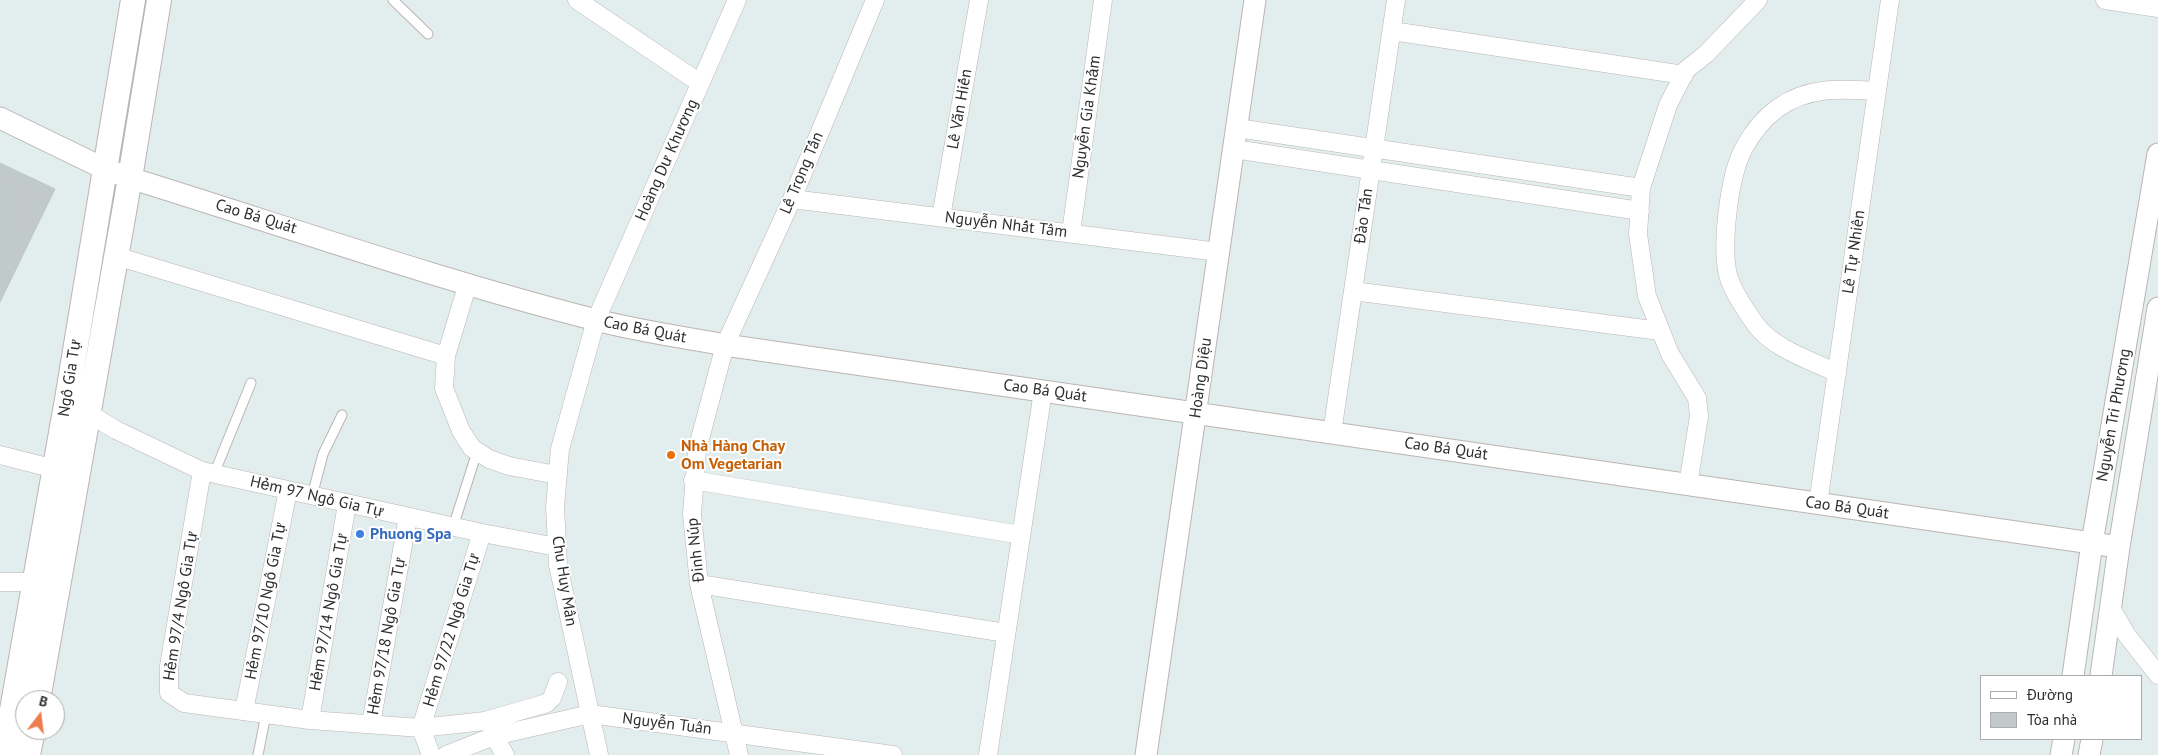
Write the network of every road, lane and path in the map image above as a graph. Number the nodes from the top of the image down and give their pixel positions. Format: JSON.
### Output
{"nodes":[{"id":1,"x":393,"y":0,"type":"edge"},
{"id":2,"x":577,"y":0,"type":"edge"},
{"id":3,"x":737,"y":0,"type":"edge"},
{"id":4,"x":875,"y":0,"type":"edge"},
{"id":5,"x":979,"y":0,"type":"edge"},
{"id":6,"x":1104,"y":0,"type":"edge"},
{"id":7,"x":1255,"y":0,"type":"edge"},
{"id":8,"x":1396,"y":0,"type":"edge"},
{"id":9,"x":1758,"y":0,"type":"edge"},
{"id":10,"x":1890,"y":0,"type":"edge"},
{"id":11,"x":2105,"y":0,"type":"edge"},
{"id":12,"x":162,"y":1,"type":"edge"},
{"id":13,"x":132,"y":7,"type":"edge"},
{"id":14,"x":2158,"y":8,"type":"edge"},
{"id":15,"x":1392,"y":32,"type":"junction"},
{"id":16,"x":428,"y":34,"type":"dead end"},
{"id":17,"x":1684,"y":75,"type":"junction"},
{"id":18,"x":700,"y":83,"type":"junction"},
{"id":19,"x":1877,"y":91,"type":"junction"},
{"id":20,"x":0,"y":118,"type":"edge"},
{"id":21,"x":1236,"y":128,"type":"junction"},
{"id":22,"x":1374,"y":148,"type":"junction"},
{"id":23,"x":1234,"y":149,"type":"junction"},
{"id":24,"x":2158,"y":154,"type":"edge"},
{"id":25,"x":105,"y":169,"type":"junction"},
{"id":26,"x":1371,"y":170,"type":"junction"},
{"id":27,"x":130,"y":178,"type":"junction"},
{"id":28,"x":1641,"y":188,"type":"junction"},
{"id":29,"x":792,"y":198,"type":"junction"},
{"id":30,"x":1640,"y":211,"type":"junction"},
{"id":31,"x":941,"y":218,"type":"junction"},
{"id":32,"x":1071,"y":233,"type":"junction"},
{"id":33,"x":1219,"y":252,"type":"junction"},
{"id":34,"x":116,"y":256,"type":"junction"},
{"id":35,"x":468,"y":283,"type":"junction"},
{"id":36,"x":1353,"y":291,"type":"junction"},
{"id":37,"x":2158,"y":308,"type":"edge"},
{"id":38,"x":596,"y":320,"type":"junction"},
{"id":39,"x":1660,"y":331,"type":"junction"},
{"id":40,"x":726,"y":345,"type":"junction"},
{"id":41,"x":446,"y":356,"type":"junction"},
{"id":42,"x":1837,"y":373,"type":"junction"},
{"id":43,"x":250,"y":383,"type":"dead end"},
{"id":44,"x":1044,"y":391,"type":"junction"},
{"id":45,"x":67,"y":399,"type":"junction"},
{"id":46,"x":88,"y":413,"type":"junction"},
{"id":47,"x":1196,"y":413,"type":"junction"},
{"id":48,"x":342,"y":415,"type":"dead end"},
{"id":49,"x":1332,"y":433,"type":"junction"},
{"id":50,"x":477,"y":452,"type":"junction"},
{"id":51,"x":0,"y":455,"type":"edge"},
{"id":52,"x":55,"y":469,"type":"junction"},
{"id":53,"x":208,"y":472,"type":"junction"},
{"id":54,"x":557,"y":475,"type":"junction"},
{"id":55,"x":692,"y":480,"type":"junction"},
{"id":56,"x":1688,"y":485,"type":"junction"},
{"id":57,"x":288,"y":490,"type":"junction"},
{"id":58,"x":312,"y":496,"type":"junction"},
{"id":59,"x":347,"y":504,"type":"junction"},
{"id":60,"x":1818,"y":504,"type":"junction"},
{"id":61,"x":408,"y":517,"type":"junction"},
{"id":62,"x":453,"y":527,"type":"junction"},
{"id":63,"x":482,"y":533,"type":"junction"},
{"id":64,"x":1021,"y":535,"type":"junction"},
{"id":65,"x":2092,"y":544,"type":"junction"},
{"id":66,"x":557,"y":547,"type":"junction"},
{"id":67,"x":2119,"y":547,"type":"junction"},
{"id":68,"x":0,"y":582,"type":"edge"},
{"id":69,"x":34,"y":582,"type":"junction"},
{"id":70,"x":699,"y":584,"type":"junction"},
{"id":71,"x":58,"y":586,"type":"junction"},
{"id":72,"x":2111,"y":608,"type":"junction"},
{"id":73,"x":1006,"y":633,"type":"junction"},
{"id":74,"x":2073,"y":675,"type":"edge"},
{"id":75,"x":2101,"y":675,"type":"edge"},
{"id":76,"x":2158,"y":676,"type":"edge"},
{"id":77,"x":558,"y":682,"type":"dead end"},
{"id":78,"x":40,"y":690,"type":"edge"},
{"id":79,"x":244,"y":711,"type":"junction"},
{"id":80,"x":266,"y":714,"type":"junction"},
{"id":81,"x":590,"y":714,"type":"junction"},
{"id":82,"x":310,"y":720,"type":"junction"},
{"id":83,"x":371,"y":724,"type":"junction"},
{"id":84,"x":421,"y":728,"type":"junction"},
{"id":85,"x":734,"y":732,"type":"junction"},
{"id":86,"x":494,"y":736,"type":"junction"},
{"id":87,"x":30,"y":740,"type":"edge"},
{"id":88,"x":2064,"y":740,"type":"edge"},
{"id":89,"x":2092,"y":740,"type":"edge"},
{"id":90,"x":4,"y":755,"type":"edge"},
{"id":91,"x":28,"y":755,"type":"edge"},
{"id":92,"x":258,"y":755,"type":"edge"},
{"id":93,"x":431,"y":755,"type":"edge"},
{"id":94,"x":446,"y":755,"type":"edge"},
{"id":95,"x":505,"y":755,"type":"edge"},
{"id":96,"x":599,"y":755,"type":"edge"},
{"id":97,"x":738,"y":755,"type":"edge"},
{"id":98,"x":893,"y":755,"type":"edge"},
{"id":99,"x":988,"y":755,"type":"edge"},
{"id":100,"x":1146,"y":755,"type":"edge"},
{"id":101,"x":2061,"y":755,"type":"edge"},
{"id":102,"x":2089,"y":755,"type":"edge"}],
"edges":[{"from":1,"to":16,"type":"lane"},
{"from":2,"to":18,"type":"street"},
{"from":3,"to":18,"type":"street","name":"Hoàng Dư Khương"},
{"from":4,"to":29,"type":"street","name":"Lê Trọng Tấn"},
{"from":5,"to":31,"type":"street","name":"Lê Văn Hiến"},
{"from":6,"to":32,"type":"street","name":"Nguyễn Gia Khảm"},
{"from":7,"to":21,"type":"street","name":"Hoàng Diệu"},
{"from":8,"to":15,"type":"street","name":"Đào Tấn"},
{"from":9,"to":17,"type":"street"},
{"from":10,"to":19,"type":"street","name":"Lê Tự Nhiên"},
{"from":11,"to":14,"type":"street"},
{"from":12,"to":13,"type":"main road"},
{"from":12,"to":27,"type":"main road","name":"Ngô Gia Tự"},
{"from":13,"to":25,"type":"main road","name":"Ngô Gia Tự"},
{"from":15,"to":17,"type":"street"},
{"from":15,"to":22,"type":"street","name":"Đào Tấn"},
{"from":17,"to":28,"type":"street"},
{"from":18,"to":38,"type":"street","name":"Hoàng Dư Khương"},
{"from":19,"to":42,"type":"street","name":"Lê Tự Nhiên"},
{"from":19,"to":42,"type":"street"},
{"from":20,"to":25,"type":"street","name":"Cao Bá Quát"},
{"from":21,"to":22,"type":"street"},
{"from":21,"to":23,"type":"street","name":"Hoàng Diệu"},
{"from":22,"to":26,"type":"street","name":"Đào Tấn"},
{"from":22,"to":28,"type":"street"},
{"from":23,"to":26,"type":"street"},
{"from":23,"to":33,"type":"street","name":"Hoàng Diệu"},
{"from":24,"to":65,"type":"street","name":"Nguyễn Tri Phương"},
{"from":25,"to":27,"type":"street","name":"Cao Bá Quát"},
{"from":25,"to":45,"type":"main road","name":"Ngô Gia Tự"},
{"from":26,"to":30,"type":"street"},
{"from":26,"to":36,"type":"street","name":"Đào Tấn"},
{"from":27,"to":34,"type":"main road","name":"Ngô Gia Tự"},
{"from":27,"to":35,"type":"street","name":"Cao Bá Quát"},
{"from":28,"to":30,"type":"street"},
{"from":29,"to":31,"type":"street","name":"Nguyễn Nhất Tâm"},
{"from":29,"to":40,"type":"street","name":"Lê Trọng Tấn"},
{"from":30,"to":39,"type":"street"},
{"from":31,"to":32,"type":"street","name":"Nguyễn Nhất Tâm"},
{"from":32,"to":33,"type":"street","name":"Nguyễn Nhất Tâm"},
{"from":33,"to":47,"type":"street","name":"Hoàng Diệu"},
{"from":34,"to":41,"type":"street"},
{"from":34,"to":46,"type":"main road","name":"Ngô Gia Tự"},
{"from":35,"to":38,"type":"street","name":"Cao Bá Quát"},
{"from":35,"to":41,"type":"street"},
{"from":36,"to":39,"type":"street"},
{"from":36,"to":49,"type":"street","name":"Đào Tấn"},
{"from":37,"to":67,"type":"street","name":"Nguyễn Tri Phương"},
{"from":38,"to":40,"type":"street","name":"Cao Bá Quát"},
{"from":38,"to":54,"type":"street","name":"Chu Huy Mân"},
{"from":39,"to":56,"type":"street"},
{"from":40,"to":44,"type":"street","name":"Cao Bá Quát"},
{"from":40,"to":55,"type":"street","name":"Đinh Núp"},
{"from":41,"to":50,"type":"street"},
{"from":42,"to":60,"type":"street","name":"Lê Tự Nhiên"},
{"from":43,"to":53,"type":"lane"},
{"from":44,"to":47,"type":"street","name":"Cao Bá Quát"},
{"from":44,"to":64,"type":"street"},
{"from":45,"to":46,"type":"main road"},
{"from":45,"to":52,"type":"main road","name":"Ngô Gia Tự"},
{"from":46,"to":53,"type":"street","name":"Hẻm 97 Ngô Gia Tự"},
{"from":46,"to":71,"type":"main road","name":"Ngô Gia Tự"},
{"from":47,"to":49,"type":"street","name":"Cao Bá Quát"},
{"from":47,"to":100,"type":"street","name":"Hoàng Diệu"},
{"from":48,"to":58,"type":"lane"},
{"from":49,"to":56,"type":"street","name":"Cao Bá Quát"},
{"from":50,"to":54,"type":"street"},
{"from":50,"to":62,"type":"lane"},
{"from":51,"to":52,"type":"street"},
{"from":52,"to":69,"type":"main road","name":"Ngô Gia Tự"},
{"from":53,"to":57,"type":"street","name":"Hẻm 97 Ngô Gia Tự"},
{"from":53,"to":79,"type":"street","name":"Hẻm 97/4 Ngô Gia Tự"},
{"from":54,"to":66,"type":"street","name":"Chu Huy Mân"},
{"from":55,"to":64,"type":"street"},
{"from":55,"to":70,"type":"street","name":"Đinh Núp"},
{"from":56,"to":60,"type":"street","name":"Cao Bá Quát"},
{"from":57,"to":58,"type":"street","name":"Hẻm 97 Ngô Gia Tự"},
{"from":57,"to":79,"type":"street","name":"Hẻm 97/10 Ngô Gia Tự"},
{"from":58,"to":59,"type":"street","name":"Hẻm 97 Ngô Gia Tự"},
{"from":59,"to":61,"type":"street","name":"Hẻm 97 Ngô Gia Tự"},
{"from":59,"to":82,"type":"street","name":"Hẻm 97/14 Ngô Gia Tự"},
{"from":60,"to":65,"type":"street","name":"Cao Bá Quát"},
{"from":61,"to":62,"type":"street","name":"Hẻm 97 Ngô Gia Tự"},
{"from":61,"to":83,"type":"street","name":"Hẻm 97/18 Ngô Gia Tự"},
{"from":62,"to":63,"type":"street","name":"Hẻm 97 Ngô Gia Tự"},
{"from":63,"to":66,"type":"street","name":"Hẻm 97 Ngô Gia Tự"},
{"from":63,"to":84,"type":"street","name":"Hẻm 97/22 Ngô Gia Tự"},
{"from":64,"to":73,"type":"street"},
{"from":65,"to":67,"type":"street","name":"Cao Bá Quát"},
{"from":65,"to":74,"type":"street","name":"Nguyễn Tri Phương"},
{"from":66,"to":81,"type":"street","name":"Chu Huy Mân"},
{"from":67,"to":72,"type":"street","name":"Nguyễn Tri Phương"},
{"from":68,"to":69,"type":"street"},
{"from":69,"to":71,"type":"main road"},
{"from":69,"to":90,"type":"main road","name":"Ngô Gia Tự"},
{"from":70,"to":73,"type":"street"},
{"from":70,"to":85,"type":"street","name":"Đinh Núp"},
{"from":71,"to":78,"type":"main road","name":"Ngô Gia Tự"},
{"from":72,"to":75,"type":"street","name":"Nguyễn Tri Phương"},
{"from":72,"to":76,"type":"street"},
{"from":73,"to":99,"type":"street"},
{"from":77,"to":84,"type":"street","name":"Hẻm 97/4 Ngô Gia Tự"},
{"from":79,"to":80,"type":"street","name":"Hẻm 97/4 Ngô Gia Tự"},
{"from":80,"to":82,"type":"street","name":"Hẻm 97/4 Ngô Gia Tự"},
{"from":80,"to":92,"type":"lane"},
{"from":81,"to":85,"type":"street","name":"Nguyễn Tuân"},
{"from":81,"to":86,"type":"street","name":"Nguyễn Tuân"},
{"from":81,"to":96,"type":"street","name":"Chu Huy Mân"},
{"from":82,"to":83,"type":"street","name":"Hẻm 97/4 Ngô Gia Tự"},
{"from":83,"to":84,"type":"street","name":"Hẻm 97/4 Ngô Gia Tự"},
{"from":84,"to":93,"type":"street"},
{"from":85,"to":97,"type":"street","name":"Đinh Núp"},
{"from":85,"to":98,"type":"street","name":"Nguyễn Tuân"},
{"from":86,"to":94,"type":"street","name":"Nguyễn Tuân"},
{"from":86,"to":95,"type":"street"},
{"from":87,"to":91,"type":"main road"},
{"from":88,"to":101,"type":"street"},
{"from":89,"to":102,"type":"street"}]}
